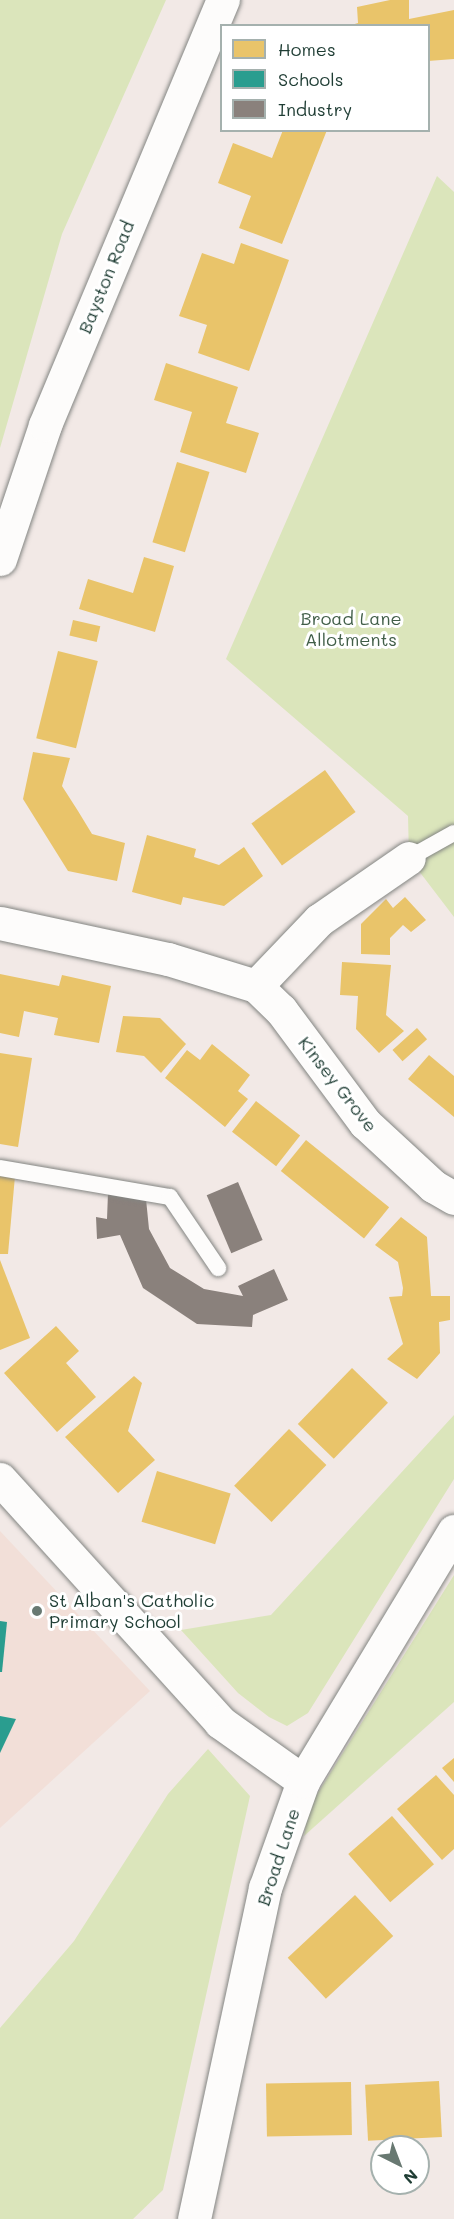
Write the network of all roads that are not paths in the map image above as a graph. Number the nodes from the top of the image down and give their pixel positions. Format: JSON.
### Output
{"nodes":[{"id":1,"x":223,"y":0,"type":"edge"},
{"id":2,"x":0,"y":559,"type":"edge"},
{"id":3,"x":454,"y":833,"type":"edge"},
{"id":4,"x":409,"y":858,"type":"joint"},
{"id":5,"x":0,"y":923,"type":"edge"},
{"id":6,"x":256,"y":986,"type":"junction"},
{"id":7,"x":0,"y":1168,"type":"edge"},
{"id":8,"x":454,"y":1198,"type":"edge"},
{"id":9,"x":218,"y":1269,"type":"dead end"},
{"id":10,"x":0,"y":1479,"type":"edge"},
{"id":11,"x":454,"y":1531,"type":"edge"},
{"id":12,"x":303,"y":1781,"type":"junction"},
{"id":13,"x":194,"y":2219,"type":"edge"}],
"edges":[{"from":1,"to":2,"type":"street","name":"Bayston Road"},
{"from":3,"to":4,"type":"lane"},
{"from":4,"to":6,"type":"street"},
{"from":5,"to":6,"type":"street","name":"Kinsey Grove"},
{"from":6,"to":8,"type":"street","name":"Kinsey Grove"},
{"from":7,"to":9,"type":"lane"},
{"from":10,"to":12,"type":"street"},
{"from":11,"to":12,"type":"street","name":"Broad Lane"},
{"from":12,"to":13,"type":"street","name":"Broad Lane"}]}
